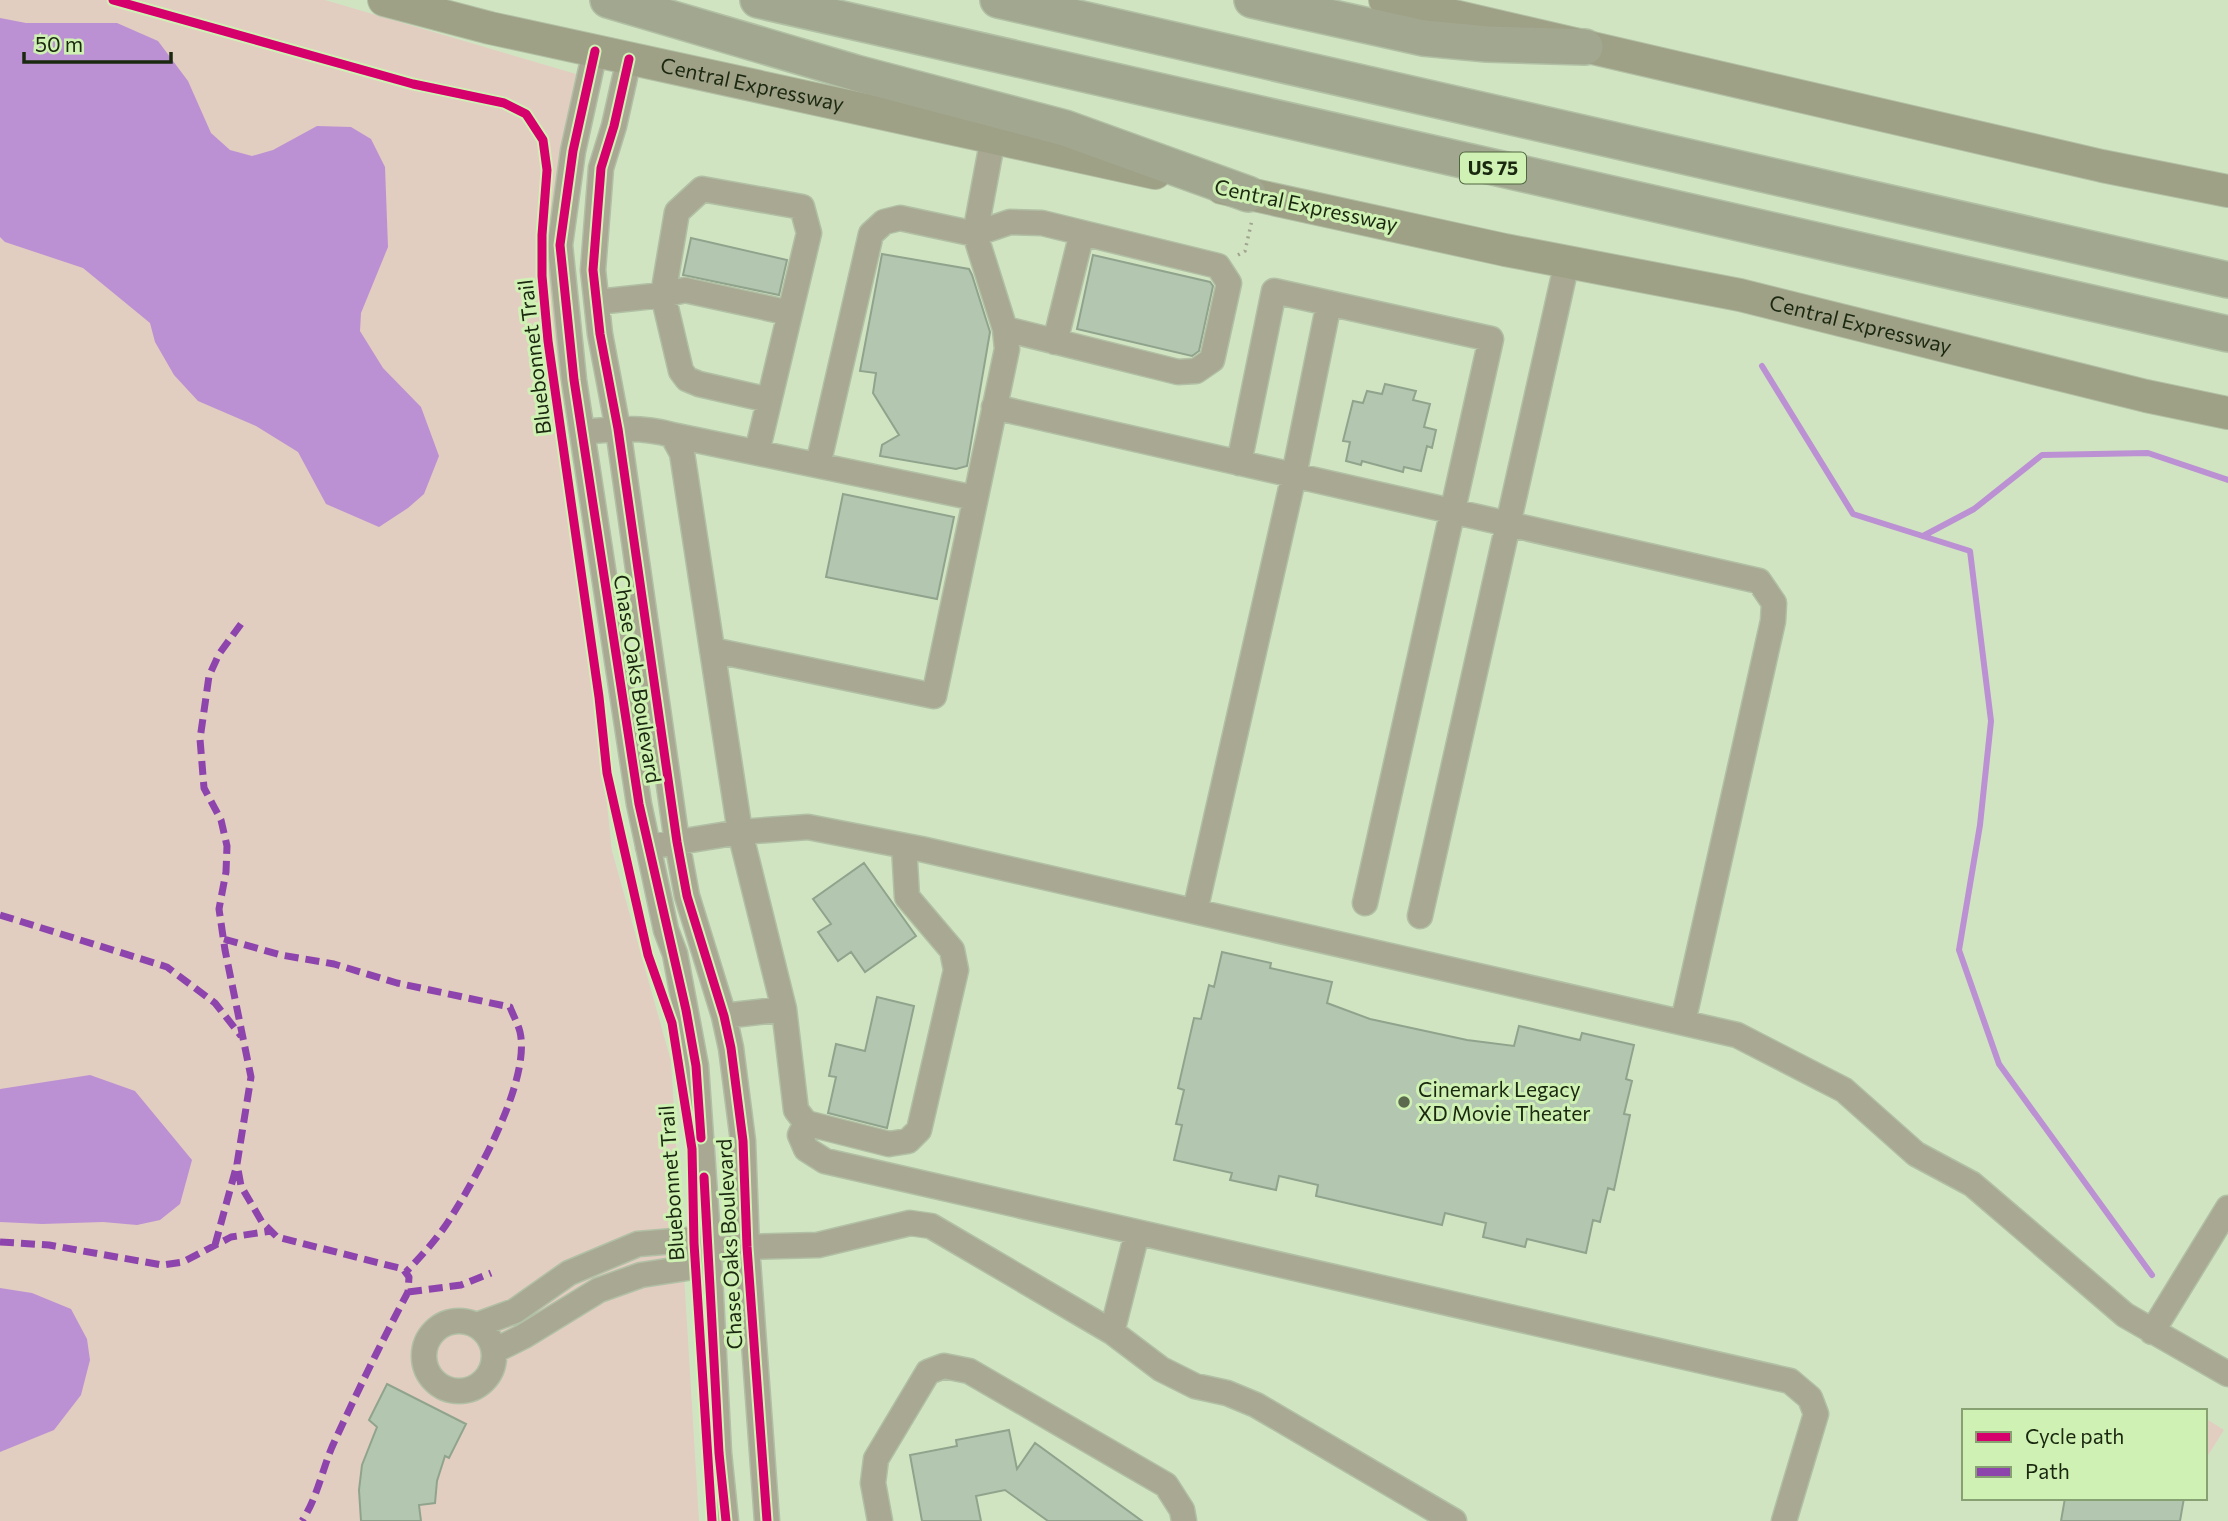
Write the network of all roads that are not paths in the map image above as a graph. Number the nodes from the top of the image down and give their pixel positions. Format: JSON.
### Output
{"nodes":[{"id":1,"x":384,"y":0,"type":"edge"},
{"id":2,"x":608,"y":0,"type":"edge"},
{"id":3,"x":758,"y":0,"type":"edge"},
{"id":4,"x":998,"y":0,"type":"edge"},
{"id":5,"x":1252,"y":0,"type":"edge"},
{"id":6,"x":1385,"y":0,"type":"edge"},
{"id":7,"x":1585,"y":47,"type":"junction"},
{"id":8,"x":595,"y":51,"type":"junction"},
{"id":9,"x":629,"y":59,"type":"junction"},
{"id":10,"x":993,"y":138,"type":"junction"},
{"id":11,"x":2228,"y":191,"type":"edge"},
{"id":12,"x":1250,"y":207,"type":"junction"},
{"id":13,"x":1082,"y":233,"type":"junction"},
{"id":14,"x":975,"y":234,"type":"junction"},
{"id":15,"x":1567,"y":262,"type":"junction"},
{"id":16,"x":2228,"y":280,"type":"edge"},
{"id":17,"x":663,"y":295,"type":"junction"},
{"id":18,"x":597,"y":302,"type":"junction"},
{"id":19,"x":1329,"y":303,"type":"junction"},
{"id":20,"x":790,"y":313,"type":"junction"},
{"id":21,"x":1004,"y":329,"type":"junction"},
{"id":22,"x":2228,"y":334,"type":"edge"},
{"id":23,"x":1055,"y":342,"type":"junction"},
{"id":24,"x":2147,"y":396,"type":"junction"},
{"id":25,"x":769,"y":400,"type":"junction"},
{"id":26,"x":994,"y":407,"type":"junction"},
{"id":27,"x":2228,"y":413,"type":"edge"},
{"id":28,"x":618,"y":429,"type":"junction"},
{"id":29,"x":582,"y":432,"type":"junction"},
{"id":30,"x":2228,"y":432,"type":"edge"},
{"id":31,"x":672,"y":435,"type":"junction"},
{"id":32,"x":757,"y":452,"type":"junction"},
{"id":33,"x":1238,"y":463,"type":"junction"},
{"id":34,"x":818,"y":465,"type":"junction"},
{"id":35,"x":1293,"y":475,"type":"junction"},
{"id":36,"x":975,"y":498,"type":"junction"},
{"id":37,"x":1453,"y":512,"type":"junction"},
{"id":38,"x":1508,"y":524,"type":"junction"},
{"id":39,"x":712,"y":650,"type":"junction"},
{"id":40,"x":740,"y":832,"type":"junction"},
{"id":41,"x":677,"y":842,"type":"junction"},
{"id":42,"x":904,"y":846,"type":"junction"},
{"id":43,"x":648,"y":847,"type":"junction"},
{"id":44,"x":1365,"y":903,"type":"dead end"},
{"id":45,"x":1195,"y":911,"type":"junction"},
{"id":46,"x":1420,"y":916,"type":"dead end"},
{"id":47,"x":784,"y":1009,"type":"junction"},
{"id":48,"x":724,"y":1016,"type":"junction"},
{"id":49,"x":1683,"y":1022,"type":"junction"},
{"id":50,"x":806,"y":1123,"type":"junction"},
{"id":51,"x":2228,"y":1208,"type":"edge"},
{"id":52,"x":1137,"y":1233,"type":"junction"},
{"id":53,"x":747,"y":1247,"type":"junction"},
{"id":54,"x":709,"y":1250,"type":"junction"},
{"id":55,"x":477,"y":1325,"type":"junction"},
{"id":56,"x":1112,"y":1332,"type":"junction"},
{"id":57,"x":2152,"y":1332,"type":"junction"},
{"id":58,"x":494,"y":1351,"type":"junction"},
{"id":59,"x":2228,"y":1374,"type":"edge"},
{"id":60,"x":726,"y":1521,"type":"edge"},
{"id":61,"x":767,"y":1521,"type":"edge"},
{"id":62,"x":880,"y":1521,"type":"edge"},
{"id":63,"x":1184,"y":1521,"type":"edge"},
{"id":64,"x":1454,"y":1521,"type":"edge"},
{"id":65,"x":1784,"y":1521,"type":"edge"}],
"edges":[{"from":1,"to":8,"type":"main road","name":"Central Expressway"},
{"from":2,"to":12,"type":"highway"},
{"from":3,"to":22,"type":"highway","number":"US 75"},
{"from":4,"to":16,"type":"highway","number":"US 75"},
{"from":5,"to":7,"type":"highway"},
{"from":6,"to":7,"type":"main road"},
{"from":7,"to":11,"type":"main road"},
{"from":8,"to":9,"type":"main road","name":"Central Expressway"},
{"from":8,"to":29,"type":"street","name":"Chase Oaks Boulevard"},
{"from":9,"to":10,"type":"main road","name":"Central Expressway"},
{"from":9,"to":18,"type":"street","name":"Chase Oaks Boulevard"},
{"from":10,"to":12,"type":"main road","name":"Central Expressway"},
{"from":10,"to":14,"type":"street"},
{"from":12,"to":15,"type":"main road","name":"Central Expressway"},
{"from":13,"to":14,"type":"street"},
{"from":13,"to":23,"type":"street"},
{"from":13,"to":23,"type":"street"},
{"from":14,"to":21,"type":"street"},
{"from":14,"to":34,"type":"street"},
{"from":15,"to":24,"type":"main road","name":"Central Expressway"},
{"from":15,"to":38,"type":"street"},
{"from":17,"to":18,"type":"street"},
{"from":17,"to":20,"type":"street"},
{"from":17,"to":20,"type":"street"},
{"from":17,"to":25,"type":"street"},
{"from":18,"to":28,"type":"street","name":"Chase Oaks Boulevard"},
{"from":19,"to":33,"type":"street"},
{"from":19,"to":35,"type":"street"},
{"from":19,"to":37,"type":"street"},
{"from":20,"to":25,"type":"street"},
{"from":21,"to":23,"type":"street"},
{"from":21,"to":26,"type":"street"},
{"from":24,"to":27,"type":"main road","name":"Central Expressway"},
{"from":24,"to":30,"type":"main road"},
{"from":25,"to":32,"type":"street"},
{"from":26,"to":33,"type":"street"},
{"from":26,"to":36,"type":"street"},
{"from":28,"to":29,"type":"street"},
{"from":28,"to":31,"type":"street"},
{"from":28,"to":41,"type":"street","name":"Chase Oaks Boulevard"},
{"from":29,"to":43,"type":"street","name":"Chase Oaks Boulevard"},
{"from":31,"to":32,"type":"street"},
{"from":31,"to":39,"type":"street"},
{"from":32,"to":34,"type":"street"},
{"from":33,"to":35,"type":"street"},
{"from":34,"to":36,"type":"street"},
{"from":35,"to":37,"type":"street"},
{"from":35,"to":45,"type":"street"},
{"from":36,"to":39,"type":"street"},
{"from":37,"to":38,"type":"street"},
{"from":37,"to":44,"type":"street"},
{"from":38,"to":46,"type":"street"},
{"from":38,"to":49,"type":"street"},
{"from":39,"to":40,"type":"street"},
{"from":40,"to":41,"type":"street"},
{"from":40,"to":42,"type":"street"},
{"from":40,"to":47,"type":"street"},
{"from":41,"to":43,"type":"street"},
{"from":41,"to":48,"type":"street","name":"Chase Oaks Boulevard"},
{"from":42,"to":45,"type":"street"},
{"from":42,"to":50,"type":"street"},
{"from":43,"to":54,"type":"street","name":"Chase Oaks Boulevard"},
{"from":45,"to":49,"type":"street"},
{"from":47,"to":48,"type":"street"},
{"from":47,"to":50,"type":"street"},
{"from":48,"to":53,"type":"street","name":"Chase Oaks Boulevard"},
{"from":49,"to":57,"type":"street"},
{"from":50,"to":52,"type":"street"},
{"from":51,"to":57,"type":"street"},
{"from":52,"to":56,"type":"street"},
{"from":52,"to":65,"type":"street"},
{"from":53,"to":54,"type":"street"},
{"from":53,"to":56,"type":"street"},
{"from":53,"to":61,"type":"street","name":"Chase Oaks Boulevard"},
{"from":54,"to":55,"type":"street"},
{"from":54,"to":58,"type":"street"},
{"from":54,"to":60,"type":"street","name":"Chase Oaks Boulevard"},
{"from":55,"to":58,"type":"street"},
{"from":55,"to":58,"type":"street"},
{"from":56,"to":64,"type":"street"},
{"from":57,"to":59,"type":"street"},
{"from":62,"to":63,"type":"street"}]}
